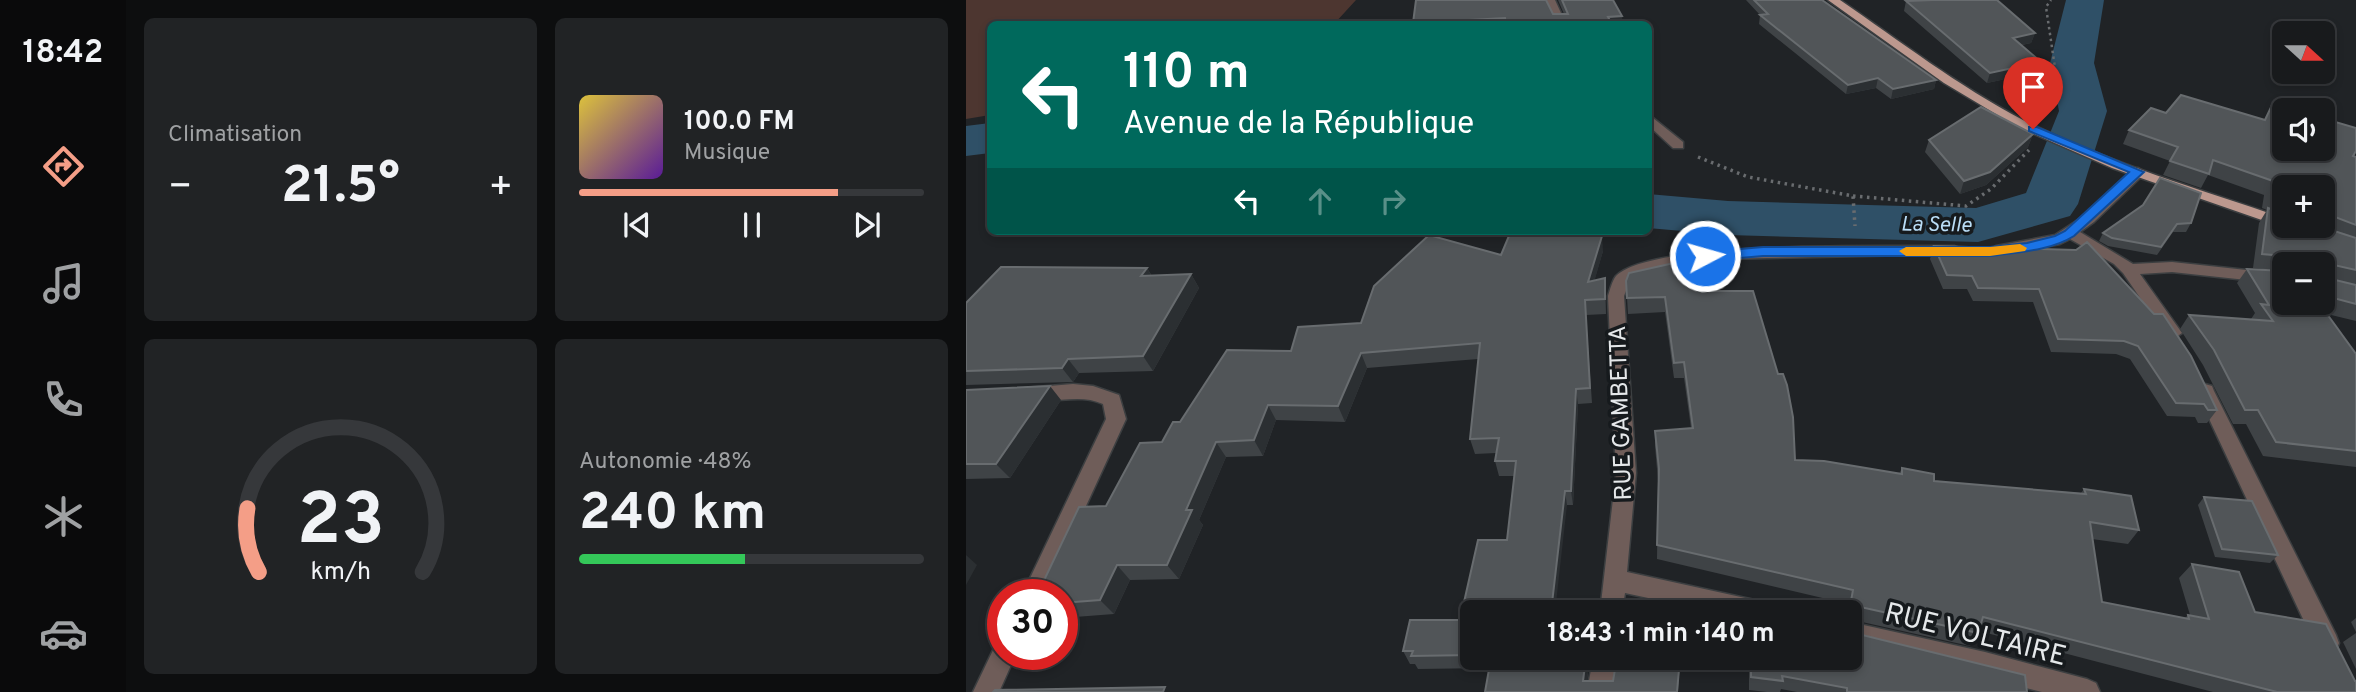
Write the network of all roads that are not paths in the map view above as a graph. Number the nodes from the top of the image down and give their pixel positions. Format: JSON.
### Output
{"nodes":[{"id":1,"x":1550,"y":0,"type":"edge"},
{"id":2,"x":1833,"y":0,"type":"edge"},
{"id":3,"x":1560,"y":21,"type":"edge"},
{"id":4,"x":1652,"y":123,"type":"edge"},
{"id":5,"x":1678,"y":145,"type":"road end"},
{"id":6,"x":2138,"y":172,"type":"junction"},
{"id":7,"x":2272,"y":219,"type":"edge"},
{"id":8,"x":2070,"y":233,"type":"junction"},
{"id":9,"x":2129,"y":269,"type":"junction"},
{"id":10,"x":2272,"y":278,"type":"edge"},
{"id":11,"x":2186,"y":355,"type":"edge"},
{"id":12,"x":2196,"y":374,"type":"edge"},
{"id":13,"x":1008,"y":394,"type":"edge"},
{"id":14,"x":1041,"y":579,"type":"edge"},
{"id":15,"x":1615,"y":580,"type":"junction"},
{"id":16,"x":1612,"y":600,"type":"edge"},
{"id":17,"x":1705,"y":600,"type":"edge"},
{"id":18,"x":1862,"y":636,"type":"edge"},
{"id":19,"x":2333,"y":654,"type":"edge"},
{"id":20,"x":996,"y":670,"type":"edge"},
{"id":21,"x":1603,"y":670,"type":"edge"},
{"id":22,"x":986,"y":692,"type":"edge"},
{"id":23,"x":1600,"y":692,"type":"edge"},
{"id":24,"x":2087,"y":692,"type":"edge"}],
"edges":[{"from":1,"to":3,"type":"street"},
{"from":2,"to":6,"type":"main road"},
{"from":4,"to":5,"type":"street"},
{"from":6,"to":7,"type":"main road"},
{"from":6,"to":8,"type":"street"},
{"from":8,"to":9,"type":"street"},
{"from":8,"to":15,"type":"street","name":"RUE GAMBETTA"},
{"from":9,"to":10,"type":"street"},
{"from":9,"to":11,"type":"street"},
{"from":12,"to":19,"type":"street"},
{"from":13,"to":14,"type":"street"},
{"from":15,"to":16,"type":"street","name":"RUE GAMBETTA"},
{"from":15,"to":17,"type":"street"},
{"from":18,"to":24,"type":"street","name":"RUE VOLTAIRE"},
{"from":20,"to":22,"type":"street"},
{"from":21,"to":23,"type":"street"}]}
